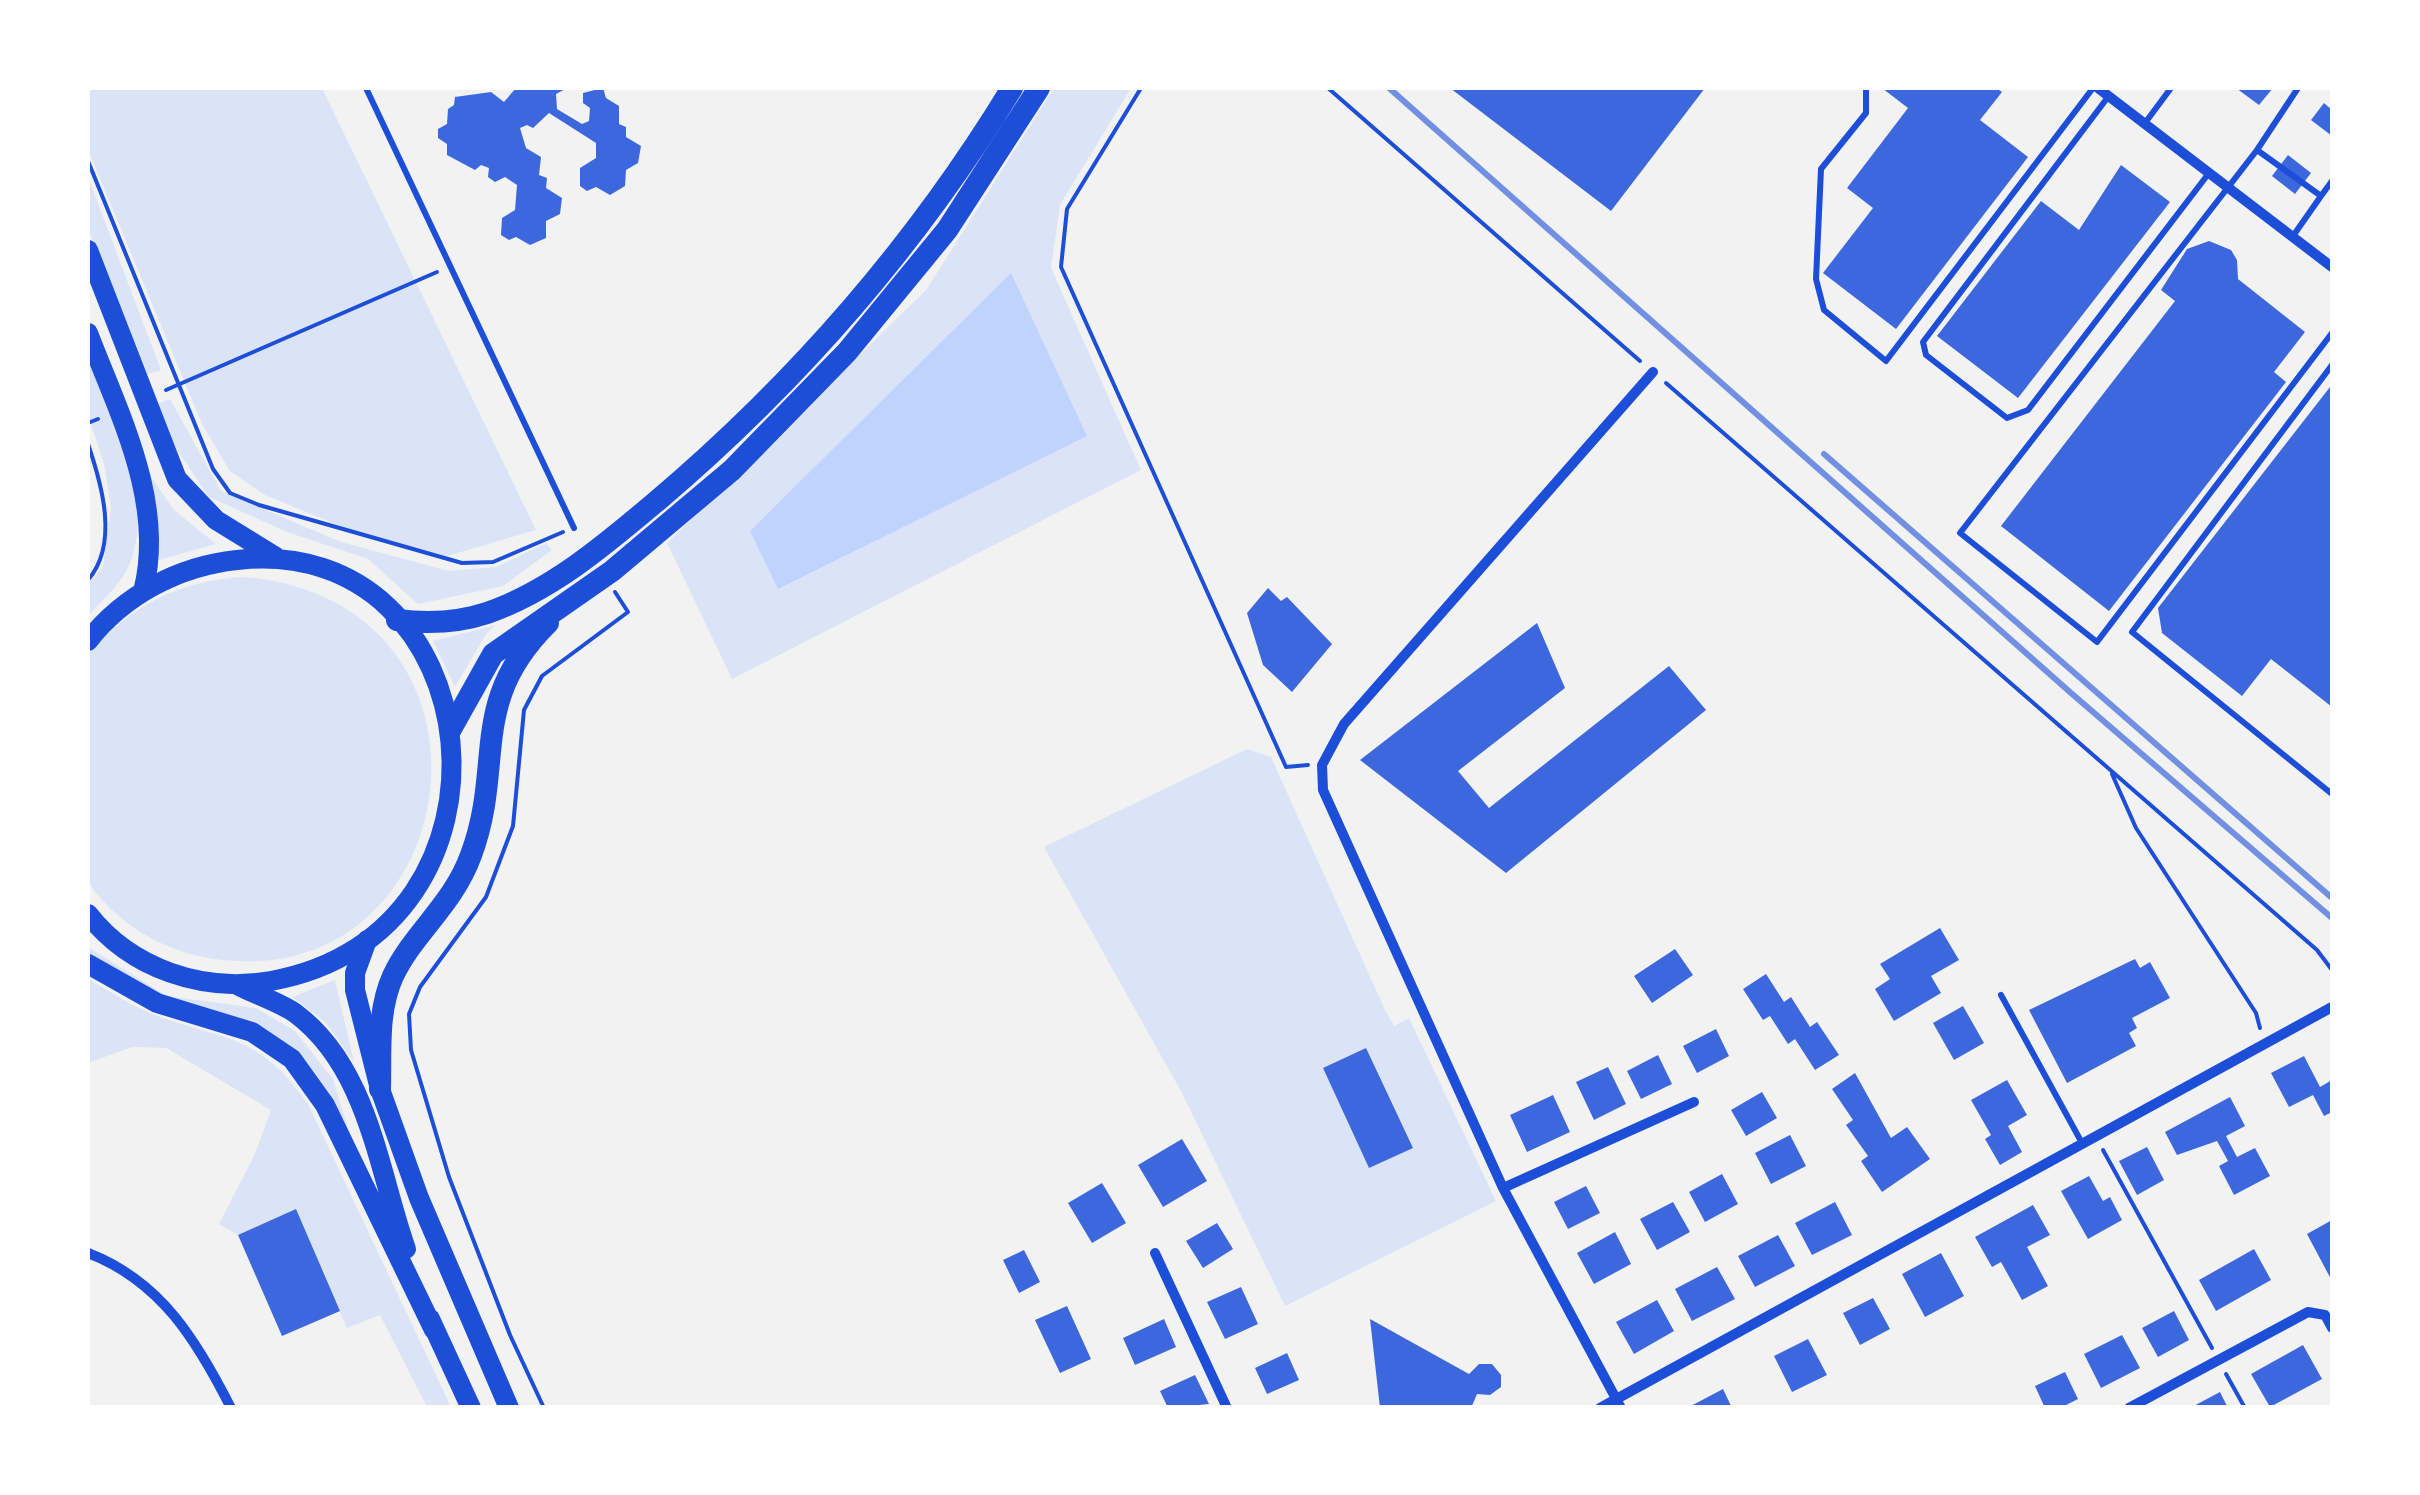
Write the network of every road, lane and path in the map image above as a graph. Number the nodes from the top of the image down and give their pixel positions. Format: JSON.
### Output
{"nodes":[{"id":1,"x":366,"y":88,"type":"edge"},
{"id":2,"x":1012,"y":88,"type":"edge"},
{"id":3,"x":1040,"y":88,"type":"edge"},
{"id":4,"x":1140,"y":88,"type":"edge"},
{"id":5,"x":1328,"y":88,"type":"edge"},
{"id":6,"x":1866,"y":88,"type":"edge"},
{"id":7,"x":2095,"y":88,"type":"edge"},
{"id":8,"x":2172,"y":88,"type":"edge"},
{"id":9,"x":2298,"y":88,"type":"edge"},
{"id":10,"x":2109,"y":96,"type":"junction"},
{"id":11,"x":2145,"y":123,"type":"junction"},
{"id":12,"x":2257,"y":150,"type":"junction"},
{"id":13,"x":88,"y":160,"type":"edge"},
{"id":14,"x":2209,"y":172,"type":"junction"},
{"id":15,"x":2332,"y":182,"type":"edge"},
{"id":16,"x":2229,"y":187,"type":"junction"},
{"id":17,"x":2321,"y":196,"type":"junction"},
{"id":18,"x":2292,"y":236,"type":"junction"},
{"id":19,"x":88,"y":250,"type":"edge"},
{"id":20,"x":450,"y":266,"type":"junction"},
{"id":21,"x":2332,"y":266,"type":"edge"},
{"id":22,"x":88,"y":333,"type":"edge"},
{"id":23,"x":2332,"y":333,"type":"edge"},
{"id":24,"x":2332,"y":365,"type":"edge"},
{"id":25,"x":1653,"y":372,"type":"junction"},
{"id":26,"x":179,"y":385,"type":"junction"},
{"id":27,"x":88,"y":444,"type":"edge"},
{"id":28,"x":574,"y":528,"type":"joint"},
{"id":29,"x":278,"y":559,"type":"junction"},
{"id":30,"x":88,"y":580,"type":"edge"},
{"id":31,"x":614,"y":590,"type":"dead end"},
{"id":32,"x":142,"y":592,"type":"junction"},
{"id":33,"x":578,"y":594,"type":"junction"},
{"id":34,"x":397,"y":620,"type":"junction"},
{"id":35,"x":88,"y":641,"type":"edge"},
{"id":36,"x":451,"y":729,"type":"junction"},
{"id":37,"x":1322,"y":764,"type":"junction"},
{"id":38,"x":2110,"y":769,"type":"junction"},
{"id":39,"x":2332,"y":794,"type":"edge"},
{"id":40,"x":88,"y":916,"type":"edge"},
{"id":41,"x":367,"y":940,"type":"junction"},
{"id":42,"x":88,"y":964,"type":"edge"},
{"id":43,"x":2332,"y":970,"type":"edge"},
{"id":44,"x":239,"y":986,"type":"junction"},
{"id":45,"x":2001,"y":995,"type":"dead end"},
{"id":46,"x":2332,"y":1007,"type":"edge"},
{"id":47,"x":2264,"y":1044,"type":"junction"},
{"id":48,"x":380,"y":1089,"type":"junction"},
{"id":49,"x":1694,"y":1102,"type":"dead end"},
{"id":50,"x":2096,"y":1138,"type":"junction"},
{"id":51,"x":2083,"y":1144,"type":"junction"},
{"id":52,"x":1504,"y":1188,"type":"junction"},
{"id":53,"x":88,"y":1253,"type":"edge"},
{"id":54,"x":1156,"y":1253,"type":"dead end"},
{"id":55,"x":2332,"y":1328,"type":"edge"},
{"id":56,"x":434,"y":1330,"type":"junction"},
{"id":57,"x":2218,"y":1359,"type":"junction"},
{"id":58,"x":1619,"y":1403,"type":"edge"},
{"id":59,"x":231,"y":1408,"type":"edge"},
{"id":60,"x":471,"y":1408,"type":"edge"},
{"id":61,"x":508,"y":1408,"type":"edge"},
{"id":62,"x":544,"y":1408,"type":"edge"},
{"id":63,"x":1228,"y":1408,"type":"edge"},
{"id":64,"x":1600,"y":1408,"type":"edge"},
{"id":65,"x":2129,"y":1408,"type":"edge"},
{"id":66,"x":2245,"y":1408,"type":"edge"}],
"edges":[{"from":1,"to":20,"type":"lane"},
{"from":2,"to":34,"type":"highway"},
{"from":3,"to":33,"type":"highway"},
{"from":4,"to":37,"type":"path"},
{"from":5,"to":25,"type":"path"},
{"from":6,"to":7,"type":"lane"},
{"from":7,"to":10,"type":"street"},
{"from":8,"to":11,"type":"lane"},
{"from":9,"to":12,"type":"lane"},
{"from":10,"to":11,"type":"street"},
{"from":10,"to":14,"type":"lane"},
{"from":11,"to":14,"type":"street"},
{"from":12,"to":16,"type":"lane"},
{"from":12,"to":17,"type":"lane"},
{"from":13,"to":26,"type":"path"},
{"from":14,"to":16,"type":"street"},
{"from":15,"to":17,"type":"lane"},
{"from":16,"to":18,"type":"street"},
{"from":16,"to":23,"type":"lane"},
{"from":17,"to":18,"type":"lane"},
{"from":18,"to":21,"type":"street"},
{"from":19,"to":29,"type":"main road"},
{"from":20,"to":26,"type":"path"},
{"from":20,"to":28,"type":"lane"},
{"from":22,"to":32,"type":"main road"},
{"from":24,"to":39,"type":"lane"},
{"from":25,"to":37,"type":"street"},
{"from":25,"to":38,"type":"path"},
{"from":26,"to":28,"type":"path"},
{"from":27,"to":30,"type":"path"},
{"from":29,"to":32,"type":"main road"},
{"from":29,"to":34,"type":"main road"},
{"from":31,"to":62,"type":"path"},
{"from":32,"to":35,"type":"main road"},
{"from":33,"to":36,"type":"highway"},
{"from":33,"to":48,"type":"highway"},
{"from":34,"to":36,"type":"main road"},
{"from":36,"to":41,"type":"main road"},
{"from":37,"to":52,"type":"street"},
{"from":38,"to":43,"type":"path"},
{"from":38,"to":47,"type":"path"},
{"from":40,"to":44,"type":"main road"},
{"from":41,"to":44,"type":"main road"},
{"from":41,"to":48,"type":"main road"},
{"from":42,"to":56,"type":"main road"},
{"from":44,"to":56,"type":"main road"},
{"from":45,"to":51,"type":"lane"},
{"from":46,"to":47,"type":"street"},
{"from":47,"to":50,"type":"street"},
{"from":48,"to":61,"type":"main road"},
{"from":49,"to":52,"type":"street"},
{"from":50,"to":51,"type":"street"},
{"from":50,"to":57,"type":"path"},
{"from":51,"to":58,"type":"street"},
{"from":52,"to":58,"type":"street"},
{"from":53,"to":59,"type":"street"},
{"from":54,"to":63,"type":"street"},
{"from":55,"to":57,"type":"street"},
{"from":56,"to":60,"type":"main road"},
{"from":57,"to":65,"type":"street"},
{"from":57,"to":66,"type":"path"},
{"from":58,"to":64,"type":"street"}]}
